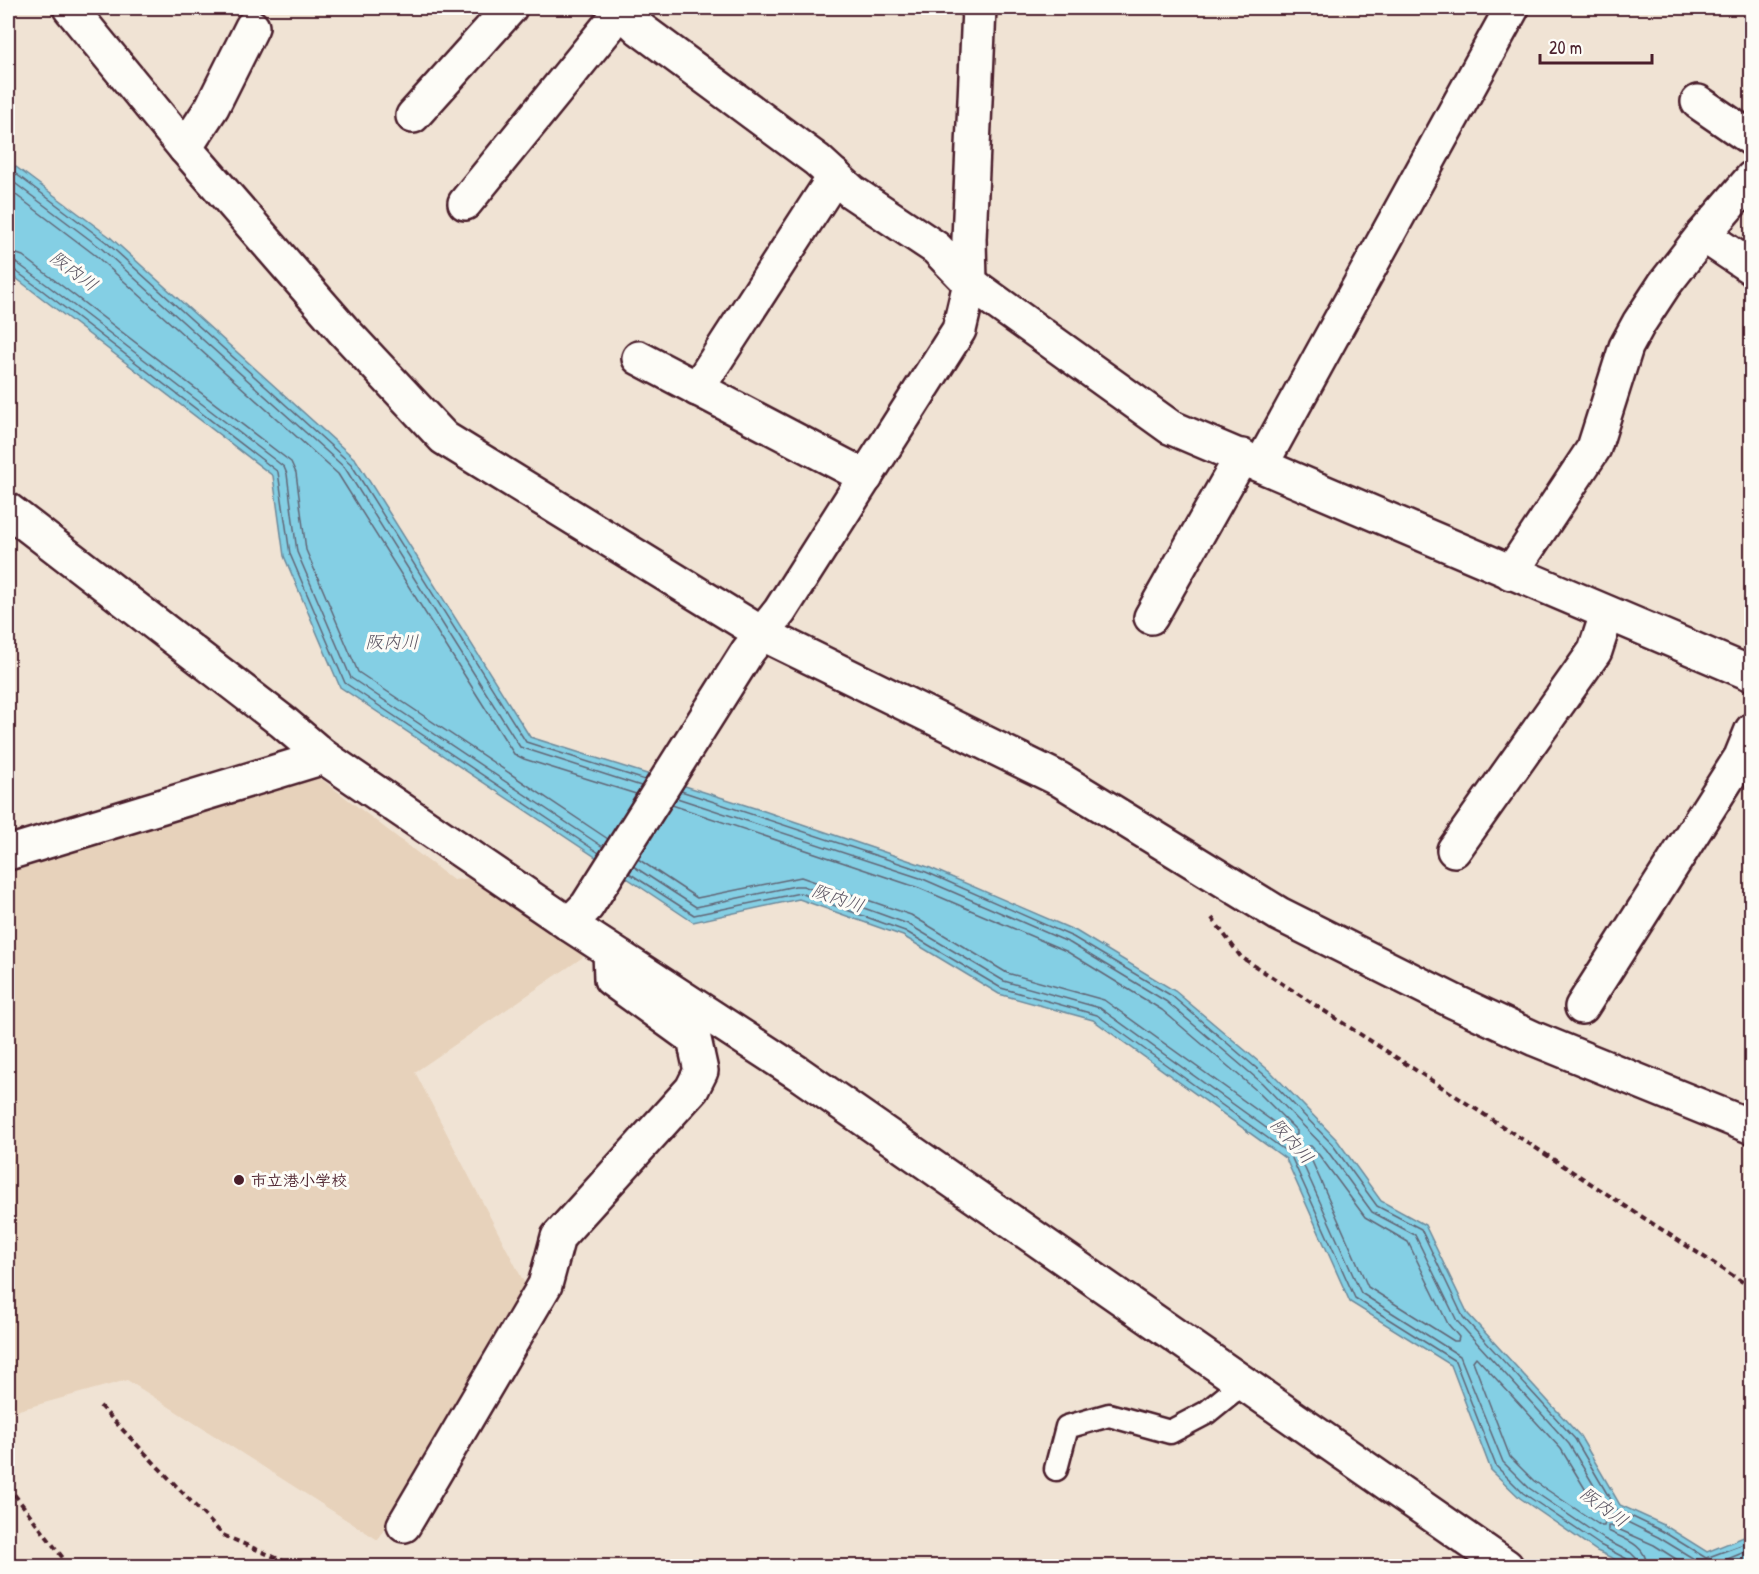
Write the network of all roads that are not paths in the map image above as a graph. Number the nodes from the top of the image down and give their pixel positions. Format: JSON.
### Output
{"nodes":[{"id":1,"x":510,"y":8,"type":"edge"},
{"id":2,"x":979,"y":8,"type":"edge"},
{"id":3,"x":1512,"y":8,"type":"edge"},
{"id":4,"x":619,"y":9,"type":"edge"},
{"id":5,"x":75,"y":10,"type":"edge"},
{"id":6,"x":252,"y":27,"type":"dead end"},
{"id":7,"x":1698,"y":102,"type":"dead end"},
{"id":8,"x":413,"y":116,"type":"dead end"},
{"id":9,"x":1752,"y":139,"type":"edge"},
{"id":10,"x":185,"y":148,"type":"junction"},
{"id":11,"x":835,"y":176,"type":"junction"},
{"id":12,"x":1752,"y":178,"type":"edge"},
{"id":13,"x":465,"y":203,"type":"dead end"},
{"id":14,"x":1703,"y":235,"type":"junction"},
{"id":15,"x":1752,"y":268,"type":"edge"},
{"id":16,"x":970,"y":283,"type":"junction"},
{"id":17,"x":639,"y":358,"type":"dead end"},
{"id":18,"x":697,"y":389,"type":"junction"},
{"id":19,"x":1252,"y":461,"type":"junction"},
{"id":20,"x":866,"y":477,"type":"junction"},
{"id":21,"x":8,"y":510,"type":"edge"},
{"id":22,"x":1511,"y":573,"type":"junction"},
{"id":23,"x":1607,"y":614,"type":"junction"},
{"id":24,"x":1151,"y":617,"type":"dead end"},
{"id":25,"x":755,"y":642,"type":"junction"},
{"id":26,"x":1752,"y":674,"type":"edge"},
{"id":27,"x":1752,"y":730,"type":"edge"},
{"id":28,"x":324,"y":757,"type":"junction"},
{"id":29,"x":1454,"y":850,"type":"dead end"},
{"id":30,"x":8,"y":853,"type":"edge"},
{"id":31,"x":578,"y":915,"type":"junction"},
{"id":32,"x":610,"y":951,"type":"junction"},
{"id":33,"x":1582,"y":1007,"type":"dead end"},
{"id":34,"x":1752,"y":1127,"type":"edge"},
{"id":35,"x":1243,"y":1383,"type":"junction"},
{"id":36,"x":1056,"y":1469,"type":"dead end"},
{"id":37,"x":404,"y":1526,"type":"dead end"},
{"id":38,"x":1506,"y":1566,"type":"edge"}],
"edges":[{"from":1,"to":8,"type":"street"},
{"from":2,"to":16,"type":"street"},
{"from":3,"to":19,"type":"street"},
{"from":4,"to":11,"type":"street"},
{"from":4,"to":13,"type":"street"},
{"from":5,"to":10,"type":"street"},
{"from":6,"to":10,"type":"street"},
{"from":7,"to":9,"type":"street"},
{"from":10,"to":25,"type":"street"},
{"from":11,"to":16,"type":"street"},
{"from":11,"to":18,"type":"street"},
{"from":12,"to":14,"type":"street"},
{"from":14,"to":15,"type":"street"},
{"from":14,"to":22,"type":"street"},
{"from":16,"to":19,"type":"street"},
{"from":16,"to":20,"type":"street"},
{"from":17,"to":18,"type":"street"},
{"from":18,"to":20,"type":"street"},
{"from":19,"to":22,"type":"street"},
{"from":19,"to":24,"type":"street"},
{"from":20,"to":25,"type":"street"},
{"from":21,"to":28,"type":"street"},
{"from":22,"to":23,"type":"street"},
{"from":23,"to":26,"type":"street"},
{"from":23,"to":29,"type":"street"},
{"from":25,"to":31,"type":"street"},
{"from":25,"to":34,"type":"street"},
{"from":27,"to":33,"type":"street"},
{"from":28,"to":30,"type":"street"},
{"from":28,"to":31,"type":"street"},
{"from":31,"to":32,"type":"street"},
{"from":32,"to":35,"type":"street"},
{"from":32,"to":37,"type":"street"},
{"from":35,"to":36,"type":"lane"},
{"from":35,"to":38,"type":"street"}]}
